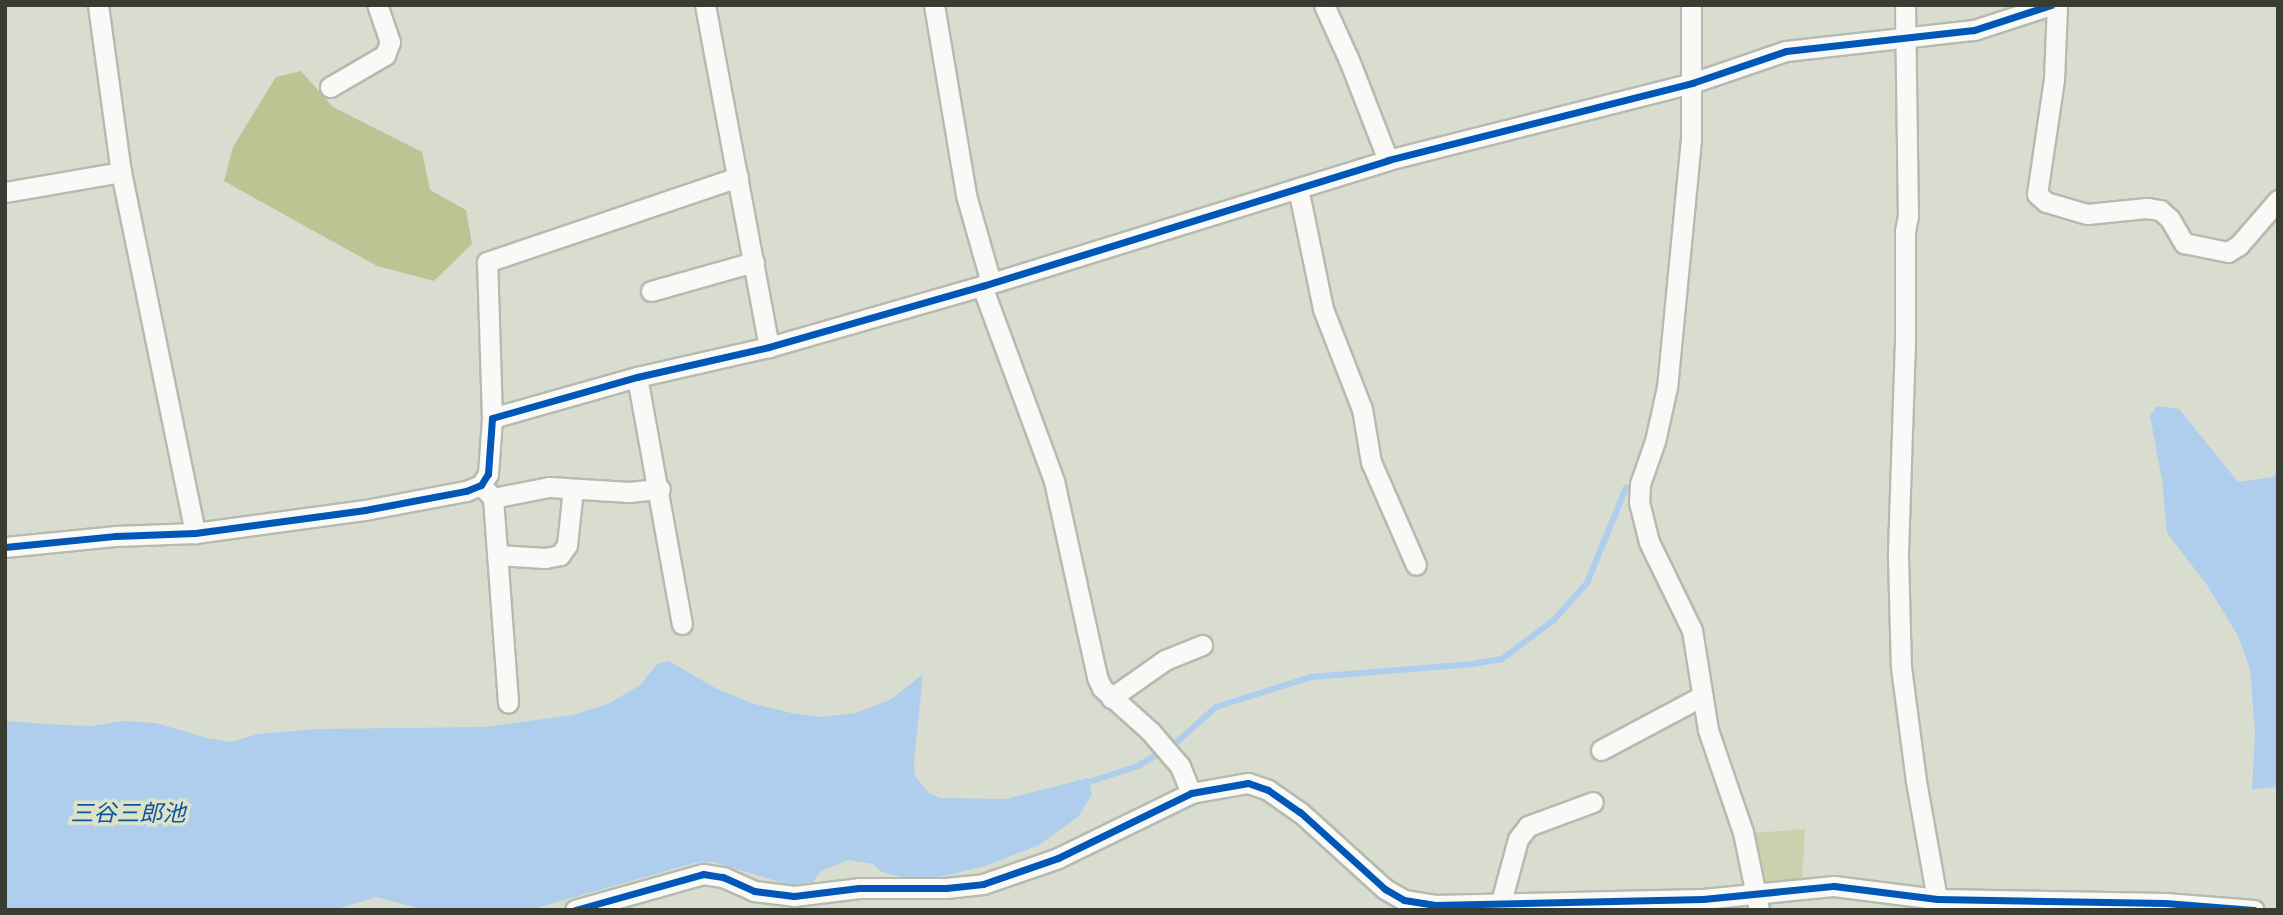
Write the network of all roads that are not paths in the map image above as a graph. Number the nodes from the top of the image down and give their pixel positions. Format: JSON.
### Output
{"nodes":[{"id":1,"x":97,"y":5,"type":"edge"},
{"id":2,"x":377,"y":5,"type":"edge"},
{"id":3,"x":705,"y":5,"type":"edge"},
{"id":4,"x":934,"y":5,"type":"edge"},
{"id":5,"x":1324,"y":5,"type":"edge"},
{"id":6,"x":1691,"y":5,"type":"edge"},
{"id":7,"x":1905,"y":5,"type":"edge"},
{"id":8,"x":2051,"y":5,"type":"edge"},
{"id":9,"x":2057,"y":5,"type":"edge"},
{"id":10,"x":1906,"y":39,"type":"junction"},
{"id":11,"x":1692,"y":83,"type":"junction"},
{"id":12,"x":330,"y":87,"type":"dead end"},
{"id":13,"x":1388,"y":160,"type":"junction"},
{"id":14,"x":121,"y":172,"type":"junction"},
{"id":15,"x":738,"y":177,"type":"junction"},
{"id":16,"x":1298,"y":188,"type":"junction"},
{"id":17,"x":5,"y":192,"type":"edge"},
{"id":18,"x":2278,"y":200,"type":"edge"},
{"id":19,"x":754,"y":262,"type":"junction"},
{"id":20,"x":986,"y":284,"type":"junction"},
{"id":21,"x":651,"y":291,"type":"dead end"},
{"id":22,"x":769,"y":347,"type":"junction"},
{"id":23,"x":637,"y":377,"type":"junction"},
{"id":24,"x":492,"y":418,"type":"junction"},
{"id":25,"x":573,"y":489,"type":"junction"},
{"id":26,"x":660,"y":489,"type":"junction"},
{"id":27,"x":487,"y":491,"type":"junction"},
{"id":28,"x":195,"y":533,"type":"junction"},
{"id":29,"x":5,"y":547,"type":"edge"},
{"id":30,"x":497,"y":555,"type":"junction"},
{"id":31,"x":1416,"y":565,"type":"dead end"},
{"id":32,"x":682,"y":624,"type":"dead end"},
{"id":33,"x":1202,"y":645,"type":"dead end"},
{"id":34,"x":1702,"y":696,"type":"junction"},
{"id":35,"x":1111,"y":698,"type":"junction"},
{"id":36,"x":508,"y":702,"type":"dead end"},
{"id":37,"x":1601,"y":750,"type":"dead end"},
{"id":38,"x":1191,"y":793,"type":"junction"},
{"id":39,"x":1593,"y":802,"type":"dead end"},
{"id":40,"x":1501,"y":902,"type":"junction"},
{"id":41,"x":1757,"y":903,"type":"edge"},
{"id":42,"x":1943,"y":903,"type":"edge"},
{"id":43,"x":1432,"y":907,"type":"edge"},
{"id":44,"x":575,"y":910,"type":"edge"},
{"id":45,"x":2254,"y":910,"type":"edge"}],
"edges":[{"from":1,"to":14,"type":"street"},
{"from":2,"to":12,"type":"street"},
{"from":3,"to":15,"type":"street"},
{"from":4,"to":20,"type":"street"},
{"from":5,"to":13,"type":"street"},
{"from":6,"to":11,"type":"street"},
{"from":7,"to":10,"type":"street"},
{"from":8,"to":10,"type":"street"},
{"from":9,"to":18,"type":"street"},
{"from":10,"to":11,"type":"street"},
{"from":10,"to":42,"type":"street"},
{"from":11,"to":13,"type":"street"},
{"from":11,"to":34,"type":"street"},
{"from":13,"to":16,"type":"street"},
{"from":14,"to":17,"type":"street"},
{"from":14,"to":28,"type":"street"},
{"from":15,"to":19,"type":"street"},
{"from":15,"to":24,"type":"street"},
{"from":16,"to":20,"type":"street"},
{"from":16,"to":31,"type":"street"},
{"from":19,"to":21,"type":"street"},
{"from":19,"to":22,"type":"street"},
{"from":20,"to":22,"type":"street"},
{"from":20,"to":35,"type":"street"},
{"from":22,"to":23,"type":"street"},
{"from":23,"to":24,"type":"street"},
{"from":23,"to":26,"type":"street"},
{"from":24,"to":27,"type":"street"},
{"from":25,"to":26,"type":"street"},
{"from":25,"to":27,"type":"street"},
{"from":25,"to":30,"type":"street"},
{"from":26,"to":32,"type":"street"},
{"from":27,"to":28,"type":"street"},
{"from":27,"to":30,"type":"street"},
{"from":28,"to":29,"type":"street"},
{"from":30,"to":36,"type":"street"},
{"from":33,"to":35,"type":"street"},
{"from":34,"to":37,"type":"street"},
{"from":34,"to":41,"type":"street"},
{"from":35,"to":38,"type":"street"},
{"from":38,"to":43,"type":"street"},
{"from":38,"to":44,"type":"street"},
{"from":39,"to":40,"type":"street"},
{"from":40,"to":41,"type":"street"},
{"from":40,"to":43,"type":"street"},
{"from":41,"to":42,"type":"street"},
{"from":42,"to":45,"type":"street"}]}
